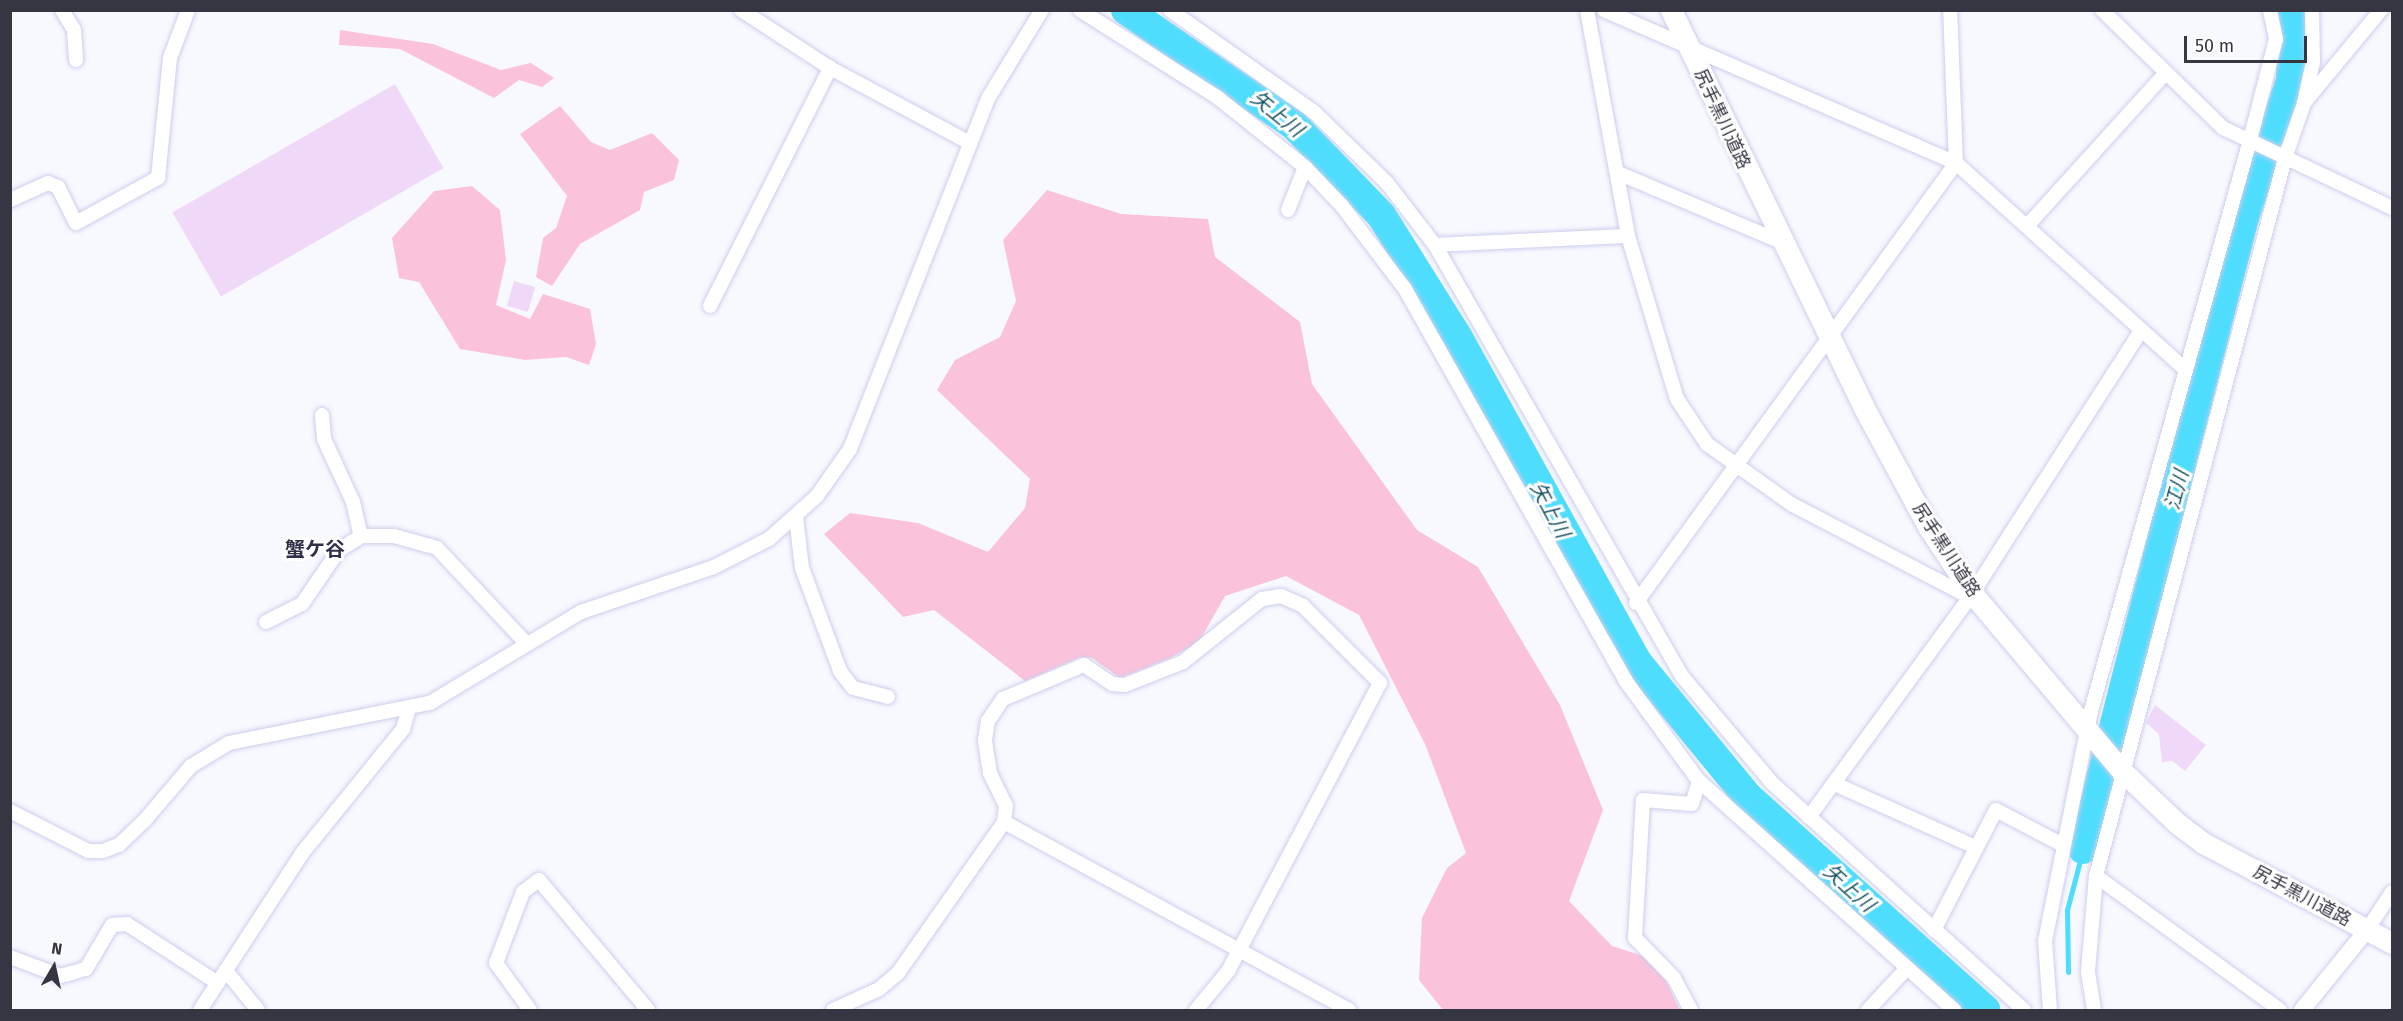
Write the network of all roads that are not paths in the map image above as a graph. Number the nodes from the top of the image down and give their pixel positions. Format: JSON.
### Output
{"nodes":[{"id":1,"x":62,"y":10,"type":"edge"},
{"id":2,"x":188,"y":10,"type":"edge"},
{"id":3,"x":741,"y":10,"type":"edge"},
{"id":4,"x":1042,"y":10,"type":"edge"},
{"id":5,"x":1080,"y":10,"type":"edge"},
{"id":6,"x":1170,"y":10,"type":"edge"},
{"id":7,"x":1587,"y":10,"type":"edge"},
{"id":8,"x":1604,"y":10,"type":"edge"},
{"id":9,"x":1671,"y":10,"type":"edge"},
{"id":10,"x":1685,"y":10,"type":"edge"},
{"id":11,"x":1950,"y":10,"type":"edge"},
{"id":12,"x":2102,"y":10,"type":"edge"},
{"id":13,"x":2270,"y":10,"type":"edge"},
{"id":14,"x":2312,"y":10,"type":"edge"},
{"id":15,"x":2382,"y":10,"type":"edge"},
{"id":16,"x":1695,"y":47,"type":"junction"},
{"id":17,"x":76,"y":60,"type":"dead end"},
{"id":18,"x":830,"y":68,"type":"junction"},
{"id":19,"x":2164,"y":75,"type":"junction"},
{"id":20,"x":2304,"y":103,"type":"junction"},
{"id":21,"x":970,"y":143,"type":"junction"},
{"id":22,"x":2249,"y":144,"type":"junction"},
{"id":23,"x":2285,"y":159,"type":"junction"},
{"id":24,"x":1956,"y":162,"type":"junction"},
{"id":25,"x":1305,"y":167,"type":"junction"},
{"id":26,"x":1618,"y":173,"type":"junction"},
{"id":27,"x":10,"y":200,"type":"edge"},
{"id":28,"x":2392,"y":208,"type":"edge"},
{"id":29,"x":1288,"y":210,"type":"dead end"},
{"id":30,"x":2027,"y":226,"type":"junction"},
{"id":31,"x":1628,"y":236,"type":"junction"},
{"id":32,"x":1780,"y":242,"type":"junction"},
{"id":33,"x":1435,"y":245,"type":"junction"},
{"id":34,"x":710,"y":306,"type":"dead end"},
{"id":35,"x":2140,"y":332,"type":"junction"},
{"id":36,"x":1834,"y":334,"type":"junction"},
{"id":37,"x":2185,"y":369,"type":"junction"},
{"id":38,"x":322,"y":415,"type":"dead end"},
{"id":39,"x":1737,"y":466,"type":"junction"},
{"id":40,"x":796,"y":517,"type":"junction"},
{"id":41,"x":361,"y":536,"type":"junction"},
{"id":42,"x":1973,"y":591,"type":"junction"},
{"id":43,"x":1636,"y":603,"type":"junction"},
{"id":44,"x":266,"y":622,"type":"dead end"},
{"id":45,"x":525,"y":642,"type":"junction"},
{"id":46,"x":888,"y":698,"type":"dead end"},
{"id":47,"x":409,"y":708,"type":"junction"},
{"id":48,"x":2088,"y":724,"type":"junction"},
{"id":49,"x":2123,"y":764,"type":"junction"},
{"id":50,"x":1699,"y":781,"type":"junction"},
{"id":51,"x":1835,"y":784,"type":"junction"},
{"id":52,"x":10,"y":811,"type":"edge"},
{"id":53,"x":1809,"y":817,"type":"junction"},
{"id":54,"x":1004,"y":822,"type":"junction"},
{"id":55,"x":2063,"y":845,"type":"junction"},
{"id":56,"x":1975,"y":847,"type":"junction"},
{"id":57,"x":2096,"y":876,"type":"junction"},
{"id":58,"x":2392,"y":892,"type":"edge"},
{"id":59,"x":2370,"y":926,"type":"junction"},
{"id":60,"x":1935,"y":930,"type":"junction"},
{"id":61,"x":2392,"y":933,"type":"edge"},
{"id":62,"x":2392,"y":943,"type":"edge"},
{"id":63,"x":1239,"y":949,"type":"junction"},
{"id":64,"x":10,"y":957,"type":"edge"},
{"id":65,"x":1907,"y":968,"type":"junction"},
{"id":66,"x":222,"y":977,"type":"junction"},
{"id":67,"x":200,"y":1011,"type":"edge"},
{"id":68,"x":258,"y":1011,"type":"edge"},
{"id":69,"x":530,"y":1011,"type":"edge"},
{"id":70,"x":648,"y":1011,"type":"edge"},
{"id":71,"x":832,"y":1011,"type":"edge"},
{"id":72,"x":1196,"y":1011,"type":"edge"},
{"id":73,"x":1348,"y":1011,"type":"edge"},
{"id":74,"x":1691,"y":1011,"type":"edge"},
{"id":75,"x":1868,"y":1011,"type":"edge"},
{"id":76,"x":1954,"y":1011,"type":"edge"},
{"id":77,"x":2024,"y":1011,"type":"edge"},
{"id":78,"x":2050,"y":1011,"type":"edge"},
{"id":79,"x":2094,"y":1011,"type":"edge"},
{"id":80,"x":2280,"y":1011,"type":"edge"},
{"id":81,"x":2302,"y":1011,"type":"edge"}],
"edges":[{"from":1,"to":17,"type":"street"},
{"from":2,"to":27,"type":"street"},
{"from":3,"to":18,"type":"street"},
{"from":4,"to":21,"type":"street"},
{"from":5,"to":25,"type":"street"},
{"from":6,"to":33,"type":"street"},
{"from":7,"to":26,"type":"street"},
{"from":8,"to":16,"type":"street"},
{"from":9,"to":16,"type":"main road","name":"尻手黒川道路"},
{"from":10,"to":16,"type":"main road","name":"尻手黒川道路"},
{"from":11,"to":24,"type":"street"},
{"from":12,"to":19,"type":"street"},
{"from":13,"to":22,"type":"street"},
{"from":14,"to":20,"type":"street"},
{"from":15,"to":20,"type":"street"},
{"from":16,"to":24,"type":"street"},
{"from":16,"to":32,"type":"main road","name":"尻手黒川道路"},
{"from":16,"to":36,"type":"main road","name":"尻手黒川道路"},
{"from":18,"to":21,"type":"street"},
{"from":18,"to":34,"type":"street"},
{"from":19,"to":22,"type":"street"},
{"from":19,"to":30,"type":"street"},
{"from":20,"to":23,"type":"street"},
{"from":21,"to":40,"type":"street"},
{"from":22,"to":23,"type":"street"},
{"from":22,"to":37,"type":"street"},
{"from":23,"to":28,"type":"street"},
{"from":23,"to":49,"type":"street"},
{"from":24,"to":30,"type":"street"},
{"from":24,"to":36,"type":"street"},
{"from":25,"to":29,"type":"street"},
{"from":25,"to":50,"type":"street"},
{"from":26,"to":31,"type":"street"},
{"from":26,"to":32,"type":"street"},
{"from":30,"to":35,"type":"street"},
{"from":31,"to":33,"type":"street"},
{"from":31,"to":39,"type":"street"},
{"from":32,"to":36,"type":"main road","name":"尻手黒川道路"},
{"from":33,"to":43,"type":"street"},
{"from":35,"to":37,"type":"street"},
{"from":35,"to":42,"type":"street"},
{"from":36,"to":39,"type":"street"},
{"from":36,"to":42,"type":"main road","name":"尻手黒川道路"},
{"from":37,"to":48,"type":"street"},
{"from":38,"to":41,"type":"street"},
{"from":39,"to":42,"type":"street"},
{"from":39,"to":43,"type":"street"},
{"from":40,"to":45,"type":"street"},
{"from":40,"to":46,"type":"street"},
{"from":41,"to":44,"type":"street"},
{"from":41,"to":45,"type":"street"},
{"from":42,"to":48,"type":"main road","name":"尻手黒川道路"},
{"from":42,"to":51,"type":"street"},
{"from":43,"to":53,"type":"street"},
{"from":45,"to":47,"type":"street"},
{"from":47,"to":52,"type":"street"},
{"from":47,"to":66,"type":"street"},
{"from":48,"to":49,"type":"main road","name":"尻手黒川道路"},
{"from":48,"to":55,"type":"street"},
{"from":49,"to":57,"type":"street"},
{"from":49,"to":59,"type":"main road","name":"尻手黒川道路"},
{"from":50,"to":65,"type":"street"},
{"from":50,"to":74,"type":"street"},
{"from":51,"to":53,"type":"street"},
{"from":51,"to":56,"type":"street"},
{"from":53,"to":60,"type":"street"},
{"from":54,"to":63,"type":"street"},
{"from":54,"to":63,"type":"street"},
{"from":54,"to":71,"type":"street"},
{"from":55,"to":56,"type":"street"},
{"from":55,"to":78,"type":"street"},
{"from":56,"to":60,"type":"street"},
{"from":57,"to":79,"type":"street"},
{"from":57,"to":80,"type":"street"},
{"from":58,"to":59,"type":"street"},
{"from":59,"to":61,"type":"main road","name":"尻手黒川道路"},
{"from":59,"to":62,"type":"main road","name":"尻手黒川道路"},
{"from":59,"to":81,"type":"street"},
{"from":60,"to":77,"type":"street"},
{"from":63,"to":72,"type":"street"},
{"from":63,"to":73,"type":"street"},
{"from":64,"to":66,"type":"street"},
{"from":65,"to":75,"type":"street"},
{"from":65,"to":76,"type":"street"},
{"from":66,"to":67,"type":"street"},
{"from":66,"to":68,"type":"street"},
{"from":69,"to":70,"type":"street"}]}
